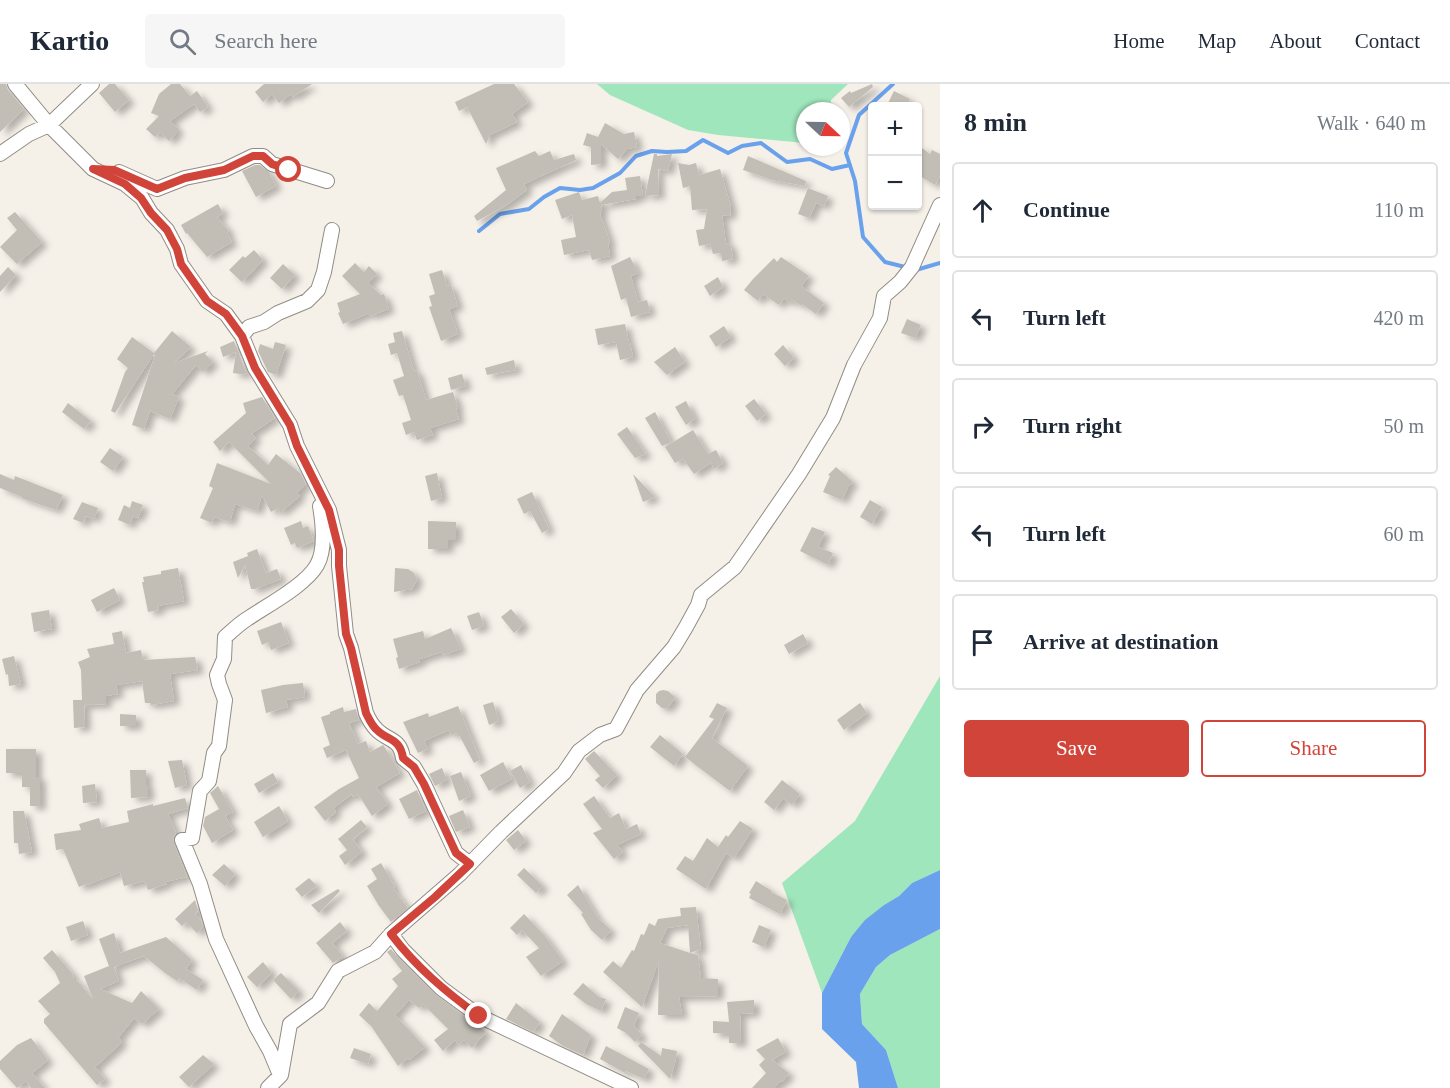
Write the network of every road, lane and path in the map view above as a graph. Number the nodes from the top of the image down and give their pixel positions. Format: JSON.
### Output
{"nodes":[{"id":1,"x":15,"y":84,"type":"edge"},
{"id":2,"x":92,"y":84,"type":"edge"},
{"id":3,"x":49,"y":125,"type":"junction"},
{"id":4,"x":0,"y":154,"type":"edge"},
{"id":5,"x":93,"y":169,"type":"junction"},
{"id":6,"x":327,"y":181,"type":"dead end"},
{"id":7,"x":940,"y":205,"type":"edge"},
{"id":8,"x":332,"y":230,"type":"dead end"},
{"id":9,"x":242,"y":336,"type":"junction"},
{"id":10,"x":314,"y":478,"type":"junction"},
{"id":11,"x":470,"y":864,"type":"junction"},
{"id":12,"x":391,"y":934,"type":"junction"},
{"id":13,"x":281,"y":1082,"type":"edge"},
{"id":14,"x":267,"y":1088,"type":"edge"},
{"id":15,"x":631,"y":1088,"type":"edge"}],
"edges":[{"from":1,"to":3,"type":"street"},
{"from":2,"to":3,"type":"street"},
{"from":3,"to":4,"type":"street"},
{"from":3,"to":5,"type":"street"},
{"from":5,"to":6,"type":"street"},
{"from":5,"to":9,"type":"street"},
{"from":7,"to":11,"type":"street"},
{"from":8,"to":9,"type":"street"},
{"from":9,"to":10,"type":"street"},
{"from":10,"to":11,"type":"street"},
{"from":10,"to":13,"type":"street"},
{"from":11,"to":12,"type":"street"},
{"from":12,"to":13,"type":"street"},
{"from":12,"to":15,"type":"street"},
{"from":13,"to":14,"type":"street"}]}
